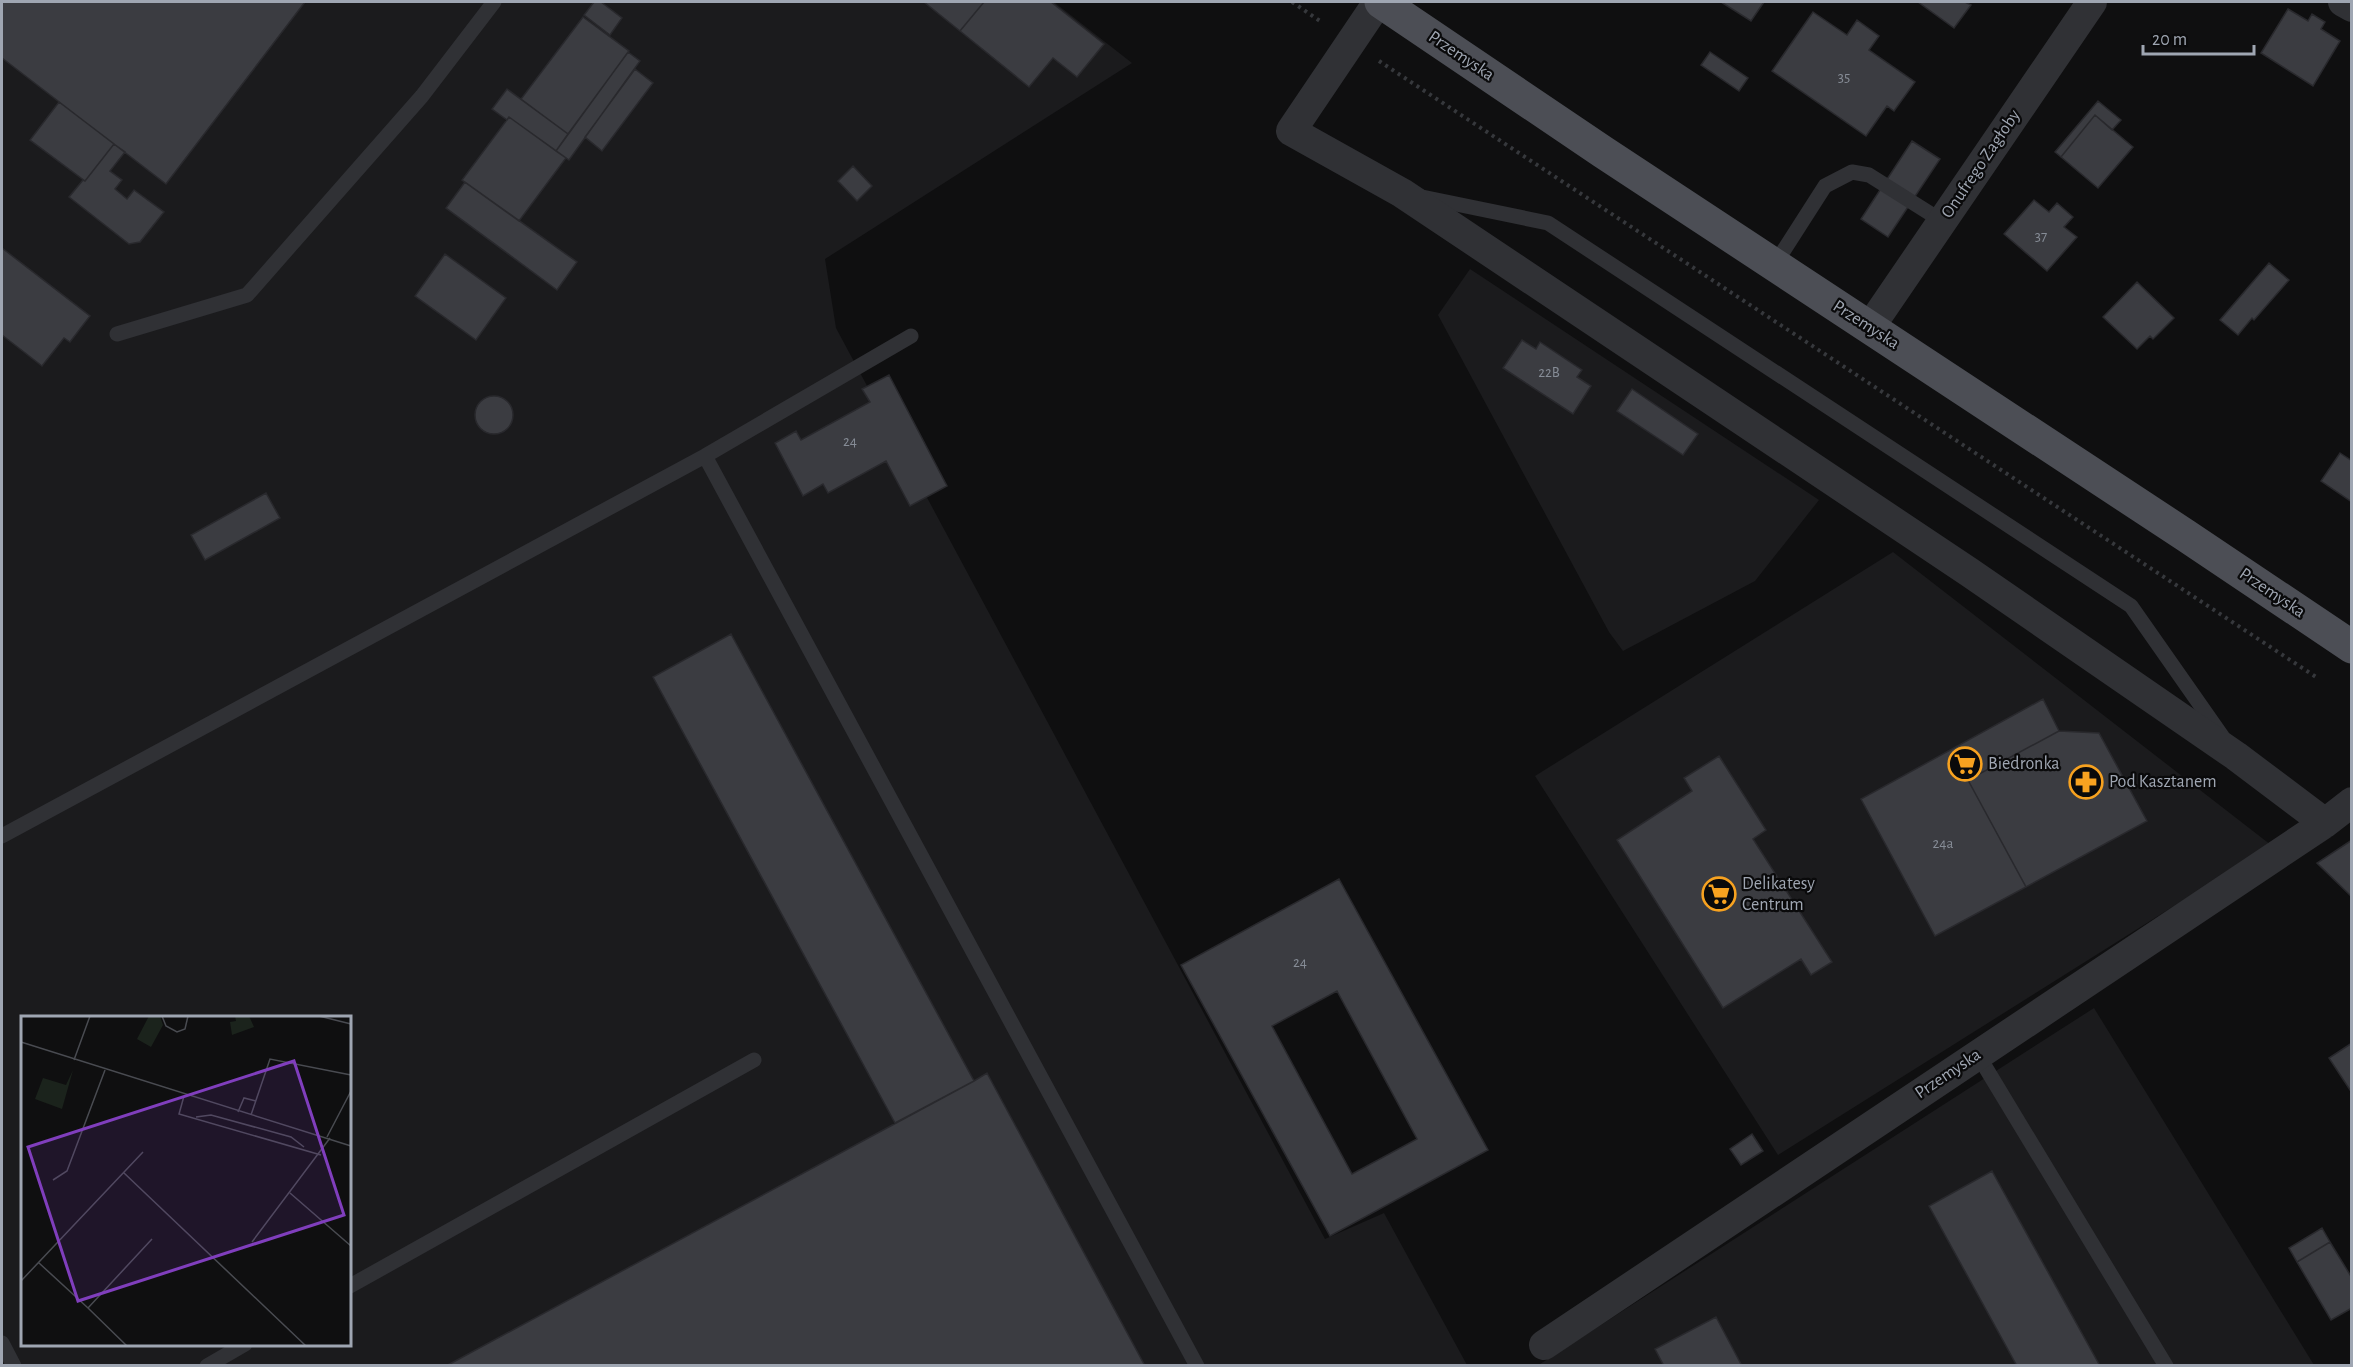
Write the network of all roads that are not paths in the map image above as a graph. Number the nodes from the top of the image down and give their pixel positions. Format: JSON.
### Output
{"nodes":[{"id":1,"x":494,"y":2,"type":"edge"},
{"id":2,"x":1380,"y":2,"type":"edge"},
{"id":3,"x":2091,"y":2,"type":"edge"},
{"id":4,"x":2343,"y":2,"type":"edge"},
{"id":5,"x":2352,"y":7,"type":"edge"},
{"id":6,"x":1402,"y":193,"type":"junction"},
{"id":7,"x":1942,"y":221,"type":"junction"},
{"id":8,"x":1774,"y":264,"type":"junction"},
{"id":9,"x":1870,"y":327,"type":"junction"},
{"id":10,"x":117,"y":334,"type":"dead end"},
{"id":11,"x":912,"y":336,"type":"dead end"},
{"id":12,"x":705,"y":456,"type":"junction"},
{"id":13,"x":2352,"y":647,"type":"edge"},
{"id":14,"x":2236,"y":756,"type":"junction"},
{"id":15,"x":2352,"y":802,"type":"edge"},
{"id":16,"x":2325,"y":823,"type":"junction"},
{"id":17,"x":2,"y":836,"type":"edge"},
{"id":18,"x":1978,"y":1054,"type":"junction"},
{"id":19,"x":754,"y":1060,"type":"dead end"},
{"id":20,"x":351,"y":1285,"type":"edge"},
{"id":21,"x":2,"y":1343,"type":"edge"},
{"id":22,"x":1544,"y":1344,"type":"dead end"},
{"id":23,"x":241,"y":1346,"type":"edge"},
{"id":24,"x":14,"y":1365,"type":"edge"},
{"id":25,"x":207,"y":1365,"type":"edge"},
{"id":26,"x":1197,"y":1365,"type":"edge"},
{"id":27,"x":2166,"y":1365,"type":"edge"}],
"edges":[{"from":1,"to":10,"type":"lane"},
{"from":2,"to":6,"type":"street"},
{"from":2,"to":8,"type":"main road","name":"Przemyska"},
{"from":3,"to":7,"type":"street","name":"Onufrego Zagłoby"},
{"from":4,"to":5,"type":"street"},
{"from":6,"to":14,"type":"street"},
{"from":6,"to":14,"type":"lane"},
{"from":7,"to":8,"type":"lane"},
{"from":7,"to":9,"type":"street","name":"Onufrego Zagłoby"},
{"from":8,"to":9,"type":"main road","name":"Przemyska"},
{"from":9,"to":13,"type":"main road","name":"Przemyska"},
{"from":11,"to":12,"type":"lane"},
{"from":12,"to":17,"type":"lane"},
{"from":12,"to":26,"type":"lane"},
{"from":14,"to":16,"type":"street"},
{"from":15,"to":16,"type":"street","name":"Przemyska"},
{"from":16,"to":18,"type":"street","name":"Przemyska"},
{"from":18,"to":22,"type":"street","name":"Przemyska"},
{"from":18,"to":27,"type":"lane"},
{"from":19,"to":20,"type":"lane"},
{"from":21,"to":24,"type":"lane"},
{"from":23,"to":25,"type":"lane"}]}
